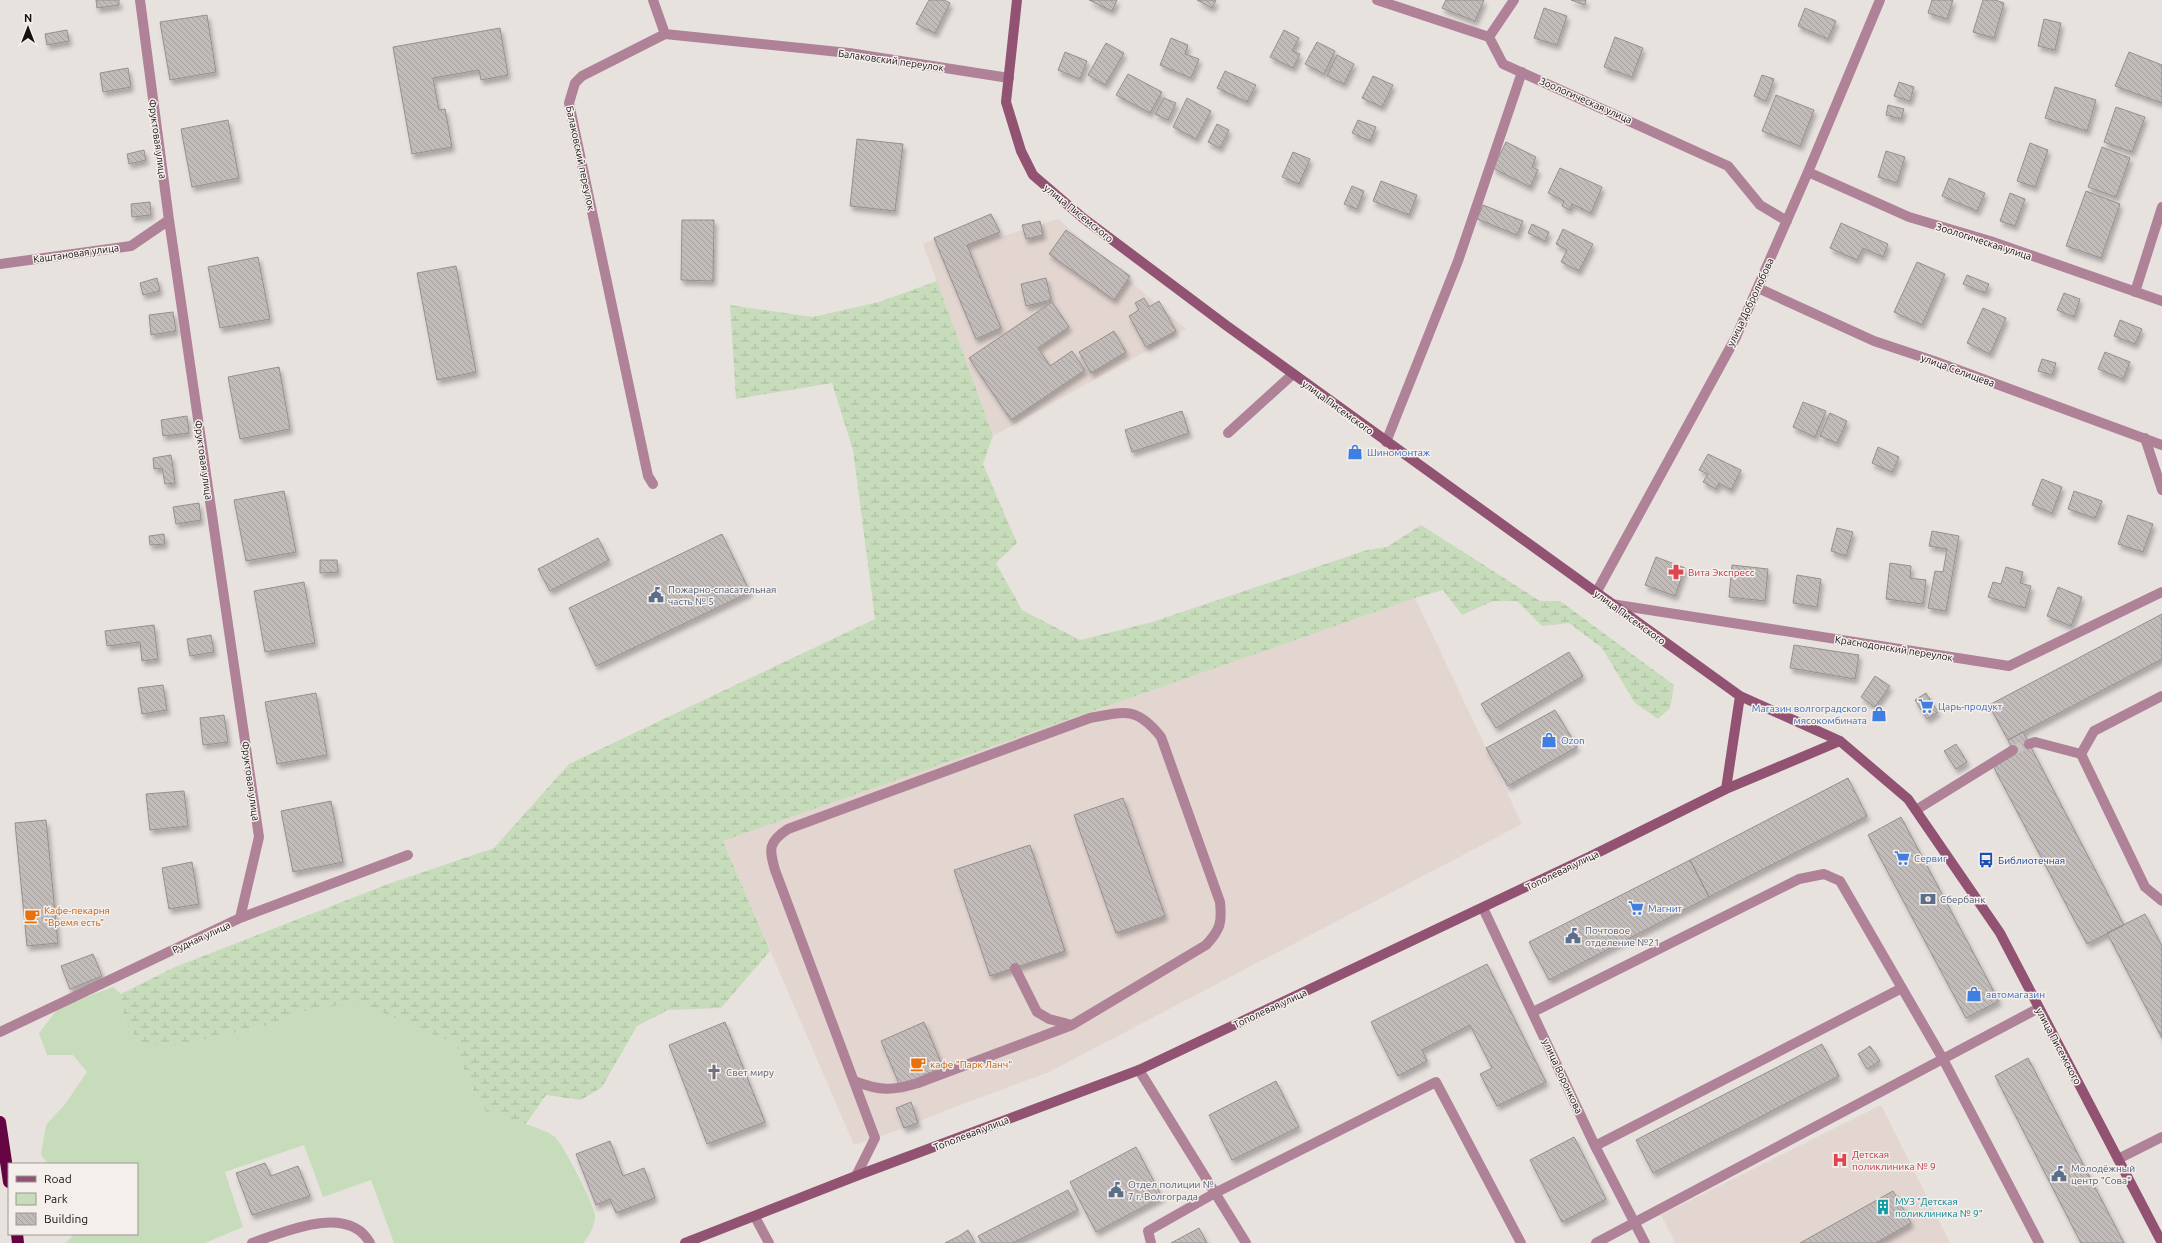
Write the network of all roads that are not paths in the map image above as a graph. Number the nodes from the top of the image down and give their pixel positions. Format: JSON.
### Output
{"nodes":[{"id":1,"x":140,"y":0,"type":"edge"},
{"id":2,"x":653,"y":0,"type":"edge"},
{"id":3,"x":1017,"y":0,"type":"edge"},
{"id":4,"x":1377,"y":0,"type":"edge"},
{"id":5,"x":1514,"y":0,"type":"edge"},
{"id":6,"x":1880,"y":0,"type":"edge"},
{"id":7,"x":665,"y":34,"type":"junction"},
{"id":8,"x":1489,"y":37,"type":"junction"},
{"id":9,"x":1522,"y":72,"type":"junction"},
{"id":10,"x":1009,"y":78,"type":"junction"},
{"id":11,"x":1808,"y":172,"type":"junction"},
{"id":12,"x":2162,"y":208,"type":"edge"},
{"id":13,"x":169,"y":220,"type":"junction"},
{"id":14,"x":1787,"y":221,"type":"junction"},
{"id":15,"x":0,"y":264,"type":"edge"},
{"id":16,"x":1758,"y":288,"type":"junction"},
{"id":17,"x":2135,"y":292,"type":"junction"},
{"id":18,"x":2162,"y":301,"type":"edge"},
{"id":19,"x":1293,"y":374,"type":"junction"},
{"id":20,"x":1228,"y":433,"type":"dead end"},
{"id":21,"x":2145,"y":438,"type":"junction"},
{"id":22,"x":1386,"y":442,"type":"junction"},
{"id":23,"x":2162,"y":445,"type":"edge"},
{"id":24,"x":653,"y":484,"type":"dead end"},
{"id":25,"x":2162,"y":490,"type":"edge"},
{"id":26,"x":2162,"y":592,"type":"edge"},
{"id":27,"x":1596,"y":593,"type":"junction"},
{"id":28,"x":1611,"y":604,"type":"junction"},
{"id":29,"x":1740,"y":696,"type":"junction"},
{"id":30,"x":2162,"y":696,"type":"edge"},
{"id":31,"x":1840,"y":741,"type":"junction"},
{"id":32,"x":2029,"y":744,"type":"tunnel mouth"},
{"id":33,"x":2013,"y":750,"type":"tunnel mouth"},
{"id":34,"x":2081,"y":754,"type":"junction"},
{"id":35,"x":1726,"y":789,"type":"junction"},
{"id":36,"x":1916,"y":810,"type":"junction"},
{"id":37,"x":408,"y":855,"type":"dead end"},
{"id":38,"x":2162,"y":902,"type":"edge"},
{"id":39,"x":1483,"y":908,"type":"junction"},
{"id":40,"x":240,"y":918,"type":"junction"},
{"id":41,"x":1016,"y":968,"type":"dead end"},
{"id":42,"x":1902,"y":988,"type":"junction"},
{"id":43,"x":2039,"y":1008,"type":"junction"},
{"id":44,"x":1533,"y":1012,"type":"junction"},
{"id":45,"x":1072,"y":1025,"type":"junction"},
{"id":46,"x":0,"y":1032,"type":"edge"},
{"id":47,"x":1943,"y":1059,"type":"junction"},
{"id":48,"x":1139,"y":1070,"type":"junction"},
{"id":49,"x":854,"y":1081,"type":"junction"},
{"id":50,"x":0,"y":1122,"type":"edge"},
{"id":51,"x":2162,"y":1137,"type":"edge"},
{"id":52,"x":1595,"y":1146,"type":"junction"},
{"id":53,"x":2118,"y":1159,"type":"junction"},
{"id":54,"x":8,"y":1175,"type":"edge"},
{"id":55,"x":856,"y":1176,"type":"junction"},
{"id":56,"x":1215,"y":1193,"type":"junction"},
{"id":57,"x":755,"y":1217,"type":"junction"},
{"id":58,"x":1634,"y":1222,"type":"junction"},
{"id":59,"x":252,"y":1243,"type":"edge"},
{"id":60,"x":370,"y":1243,"type":"edge"},
{"id":61,"x":685,"y":1243,"type":"edge"},
{"id":62,"x":770,"y":1243,"type":"edge"},
{"id":63,"x":1151,"y":1243,"type":"edge"},
{"id":64,"x":1246,"y":1243,"type":"edge"},
{"id":65,"x":1521,"y":1243,"type":"edge"},
{"id":66,"x":1596,"y":1243,"type":"edge"},
{"id":67,"x":1645,"y":1243,"type":"edge"},
{"id":68,"x":2040,"y":1243,"type":"edge"},
{"id":69,"x":2162,"y":1243,"type":"edge"}],
"edges":[{"from":1,"to":13,"type":"street","name":"Фруктовая улица"},
{"from":2,"to":7,"type":"street"},
{"from":3,"to":10,"type":"main road","name":"улица Писемского"},
{"from":4,"to":8,"type":"street"},
{"from":5,"to":8,"type":"street"},
{"from":6,"to":11,"type":"street","name":"улица Добролюбова"},
{"from":7,"to":10,"type":"street","name":"Балаковский переулок"},
{"from":7,"to":24,"type":"street","name":"Балаковский переулок"},
{"from":8,"to":9,"type":"street","name":"Зоологическая улица"},
{"from":9,"to":14,"type":"street","name":"Зоологическая улица"},
{"from":9,"to":22,"type":"street"},
{"from":10,"to":19,"type":"main road","name":"улица Писемского"},
{"from":11,"to":14,"type":"street","name":"улица Добролюбова"},
{"from":11,"to":17,"type":"street","name":"Зоологическая улица"},
{"from":12,"to":17,"type":"street"},
{"from":13,"to":15,"type":"street","name":"Каштановая улица"},
{"from":13,"to":40,"type":"street","name":"Фруктовая улица"},
{"from":14,"to":16,"type":"street","name":"улица Добролюбова"},
{"from":16,"to":21,"type":"street","name":"улица Селищева"},
{"from":16,"to":27,"type":"street","name":"улица Добролюбова"},
{"from":17,"to":18,"type":"street","name":"Зоологическая улица"},
{"from":19,"to":20,"type":"street"},
{"from":19,"to":22,"type":"main road","name":"улица Писемского"},
{"from":21,"to":23,"type":"street","name":"улица Селищева"},
{"from":21,"to":25,"type":"street"},
{"from":22,"to":27,"type":"main road","name":"улица Писемского"},
{"from":26,"to":28,"type":"street","name":"Краснодонский переулок"},
{"from":27,"to":28,"type":"main road","name":"улица Писемского"},
{"from":28,"to":29,"type":"main road","name":"улица Писемского"},
{"from":29,"to":31,"type":"main road","name":"улица Писемского"},
{"from":29,"to":35,"type":"main road"},
{"from":30,"to":34,"type":"street"},
{"from":31,"to":35,"type":"main road","name":"Тополевая улица"},
{"from":31,"to":36,"type":"main road","name":"улица Писемского"},
{"from":32,"to":34,"type":"street"},
{"from":33,"to":36,"type":"street"},
{"from":34,"to":38,"type":"street"},
{"from":35,"to":39,"type":"main road","name":"Тополевая улица"},
{"from":36,"to":43,"type":"main road","name":"улица Писемского"},
{"from":37,"to":40,"type":"street","name":"Рудная улица"},
{"from":39,"to":44,"type":"street","name":"улица Воронкова"},
{"from":39,"to":48,"type":"main road","name":"Тополевая улица"},
{"from":40,"to":46,"type":"street","name":"Рудная улица"},
{"from":41,"to":45,"type":"street"},
{"from":42,"to":44,"type":"street"},
{"from":42,"to":47,"type":"street"},
{"from":42,"to":52,"type":"street"},
{"from":43,"to":47,"type":"street"},
{"from":43,"to":53,"type":"main road","name":"улица Писемского"},
{"from":44,"to":52,"type":"street","name":"улица Воронкова"},
{"from":45,"to":49,"type":"street"},
{"from":45,"to":49,"type":"street"},
{"from":47,"to":58,"type":"street"},
{"from":47,"to":68,"type":"street"},
{"from":48,"to":55,"type":"main road","name":"Тополевая улица"},
{"from":48,"to":56,"type":"street"},
{"from":49,"to":55,"type":"street"},
{"from":50,"to":54,"type":"highway"},
{"from":51,"to":53,"type":"street"},
{"from":52,"to":58,"type":"street","name":"улица Воронкова"},
{"from":53,"to":69,"type":"main road","name":"улица Писемского"},
{"from":55,"to":57,"type":"main road","name":"Тополевая улица"},
{"from":56,"to":63,"type":"street"},
{"from":56,"to":64,"type":"street"},
{"from":56,"to":65,"type":"street"},
{"from":57,"to":61,"type":"main road","name":"Тополевая улица"},
{"from":57,"to":62,"type":"street"},
{"from":58,"to":66,"type":"street"},
{"from":58,"to":67,"type":"street","name":"улица Воронкова"},
{"from":59,"to":60,"type":"street"}]}
